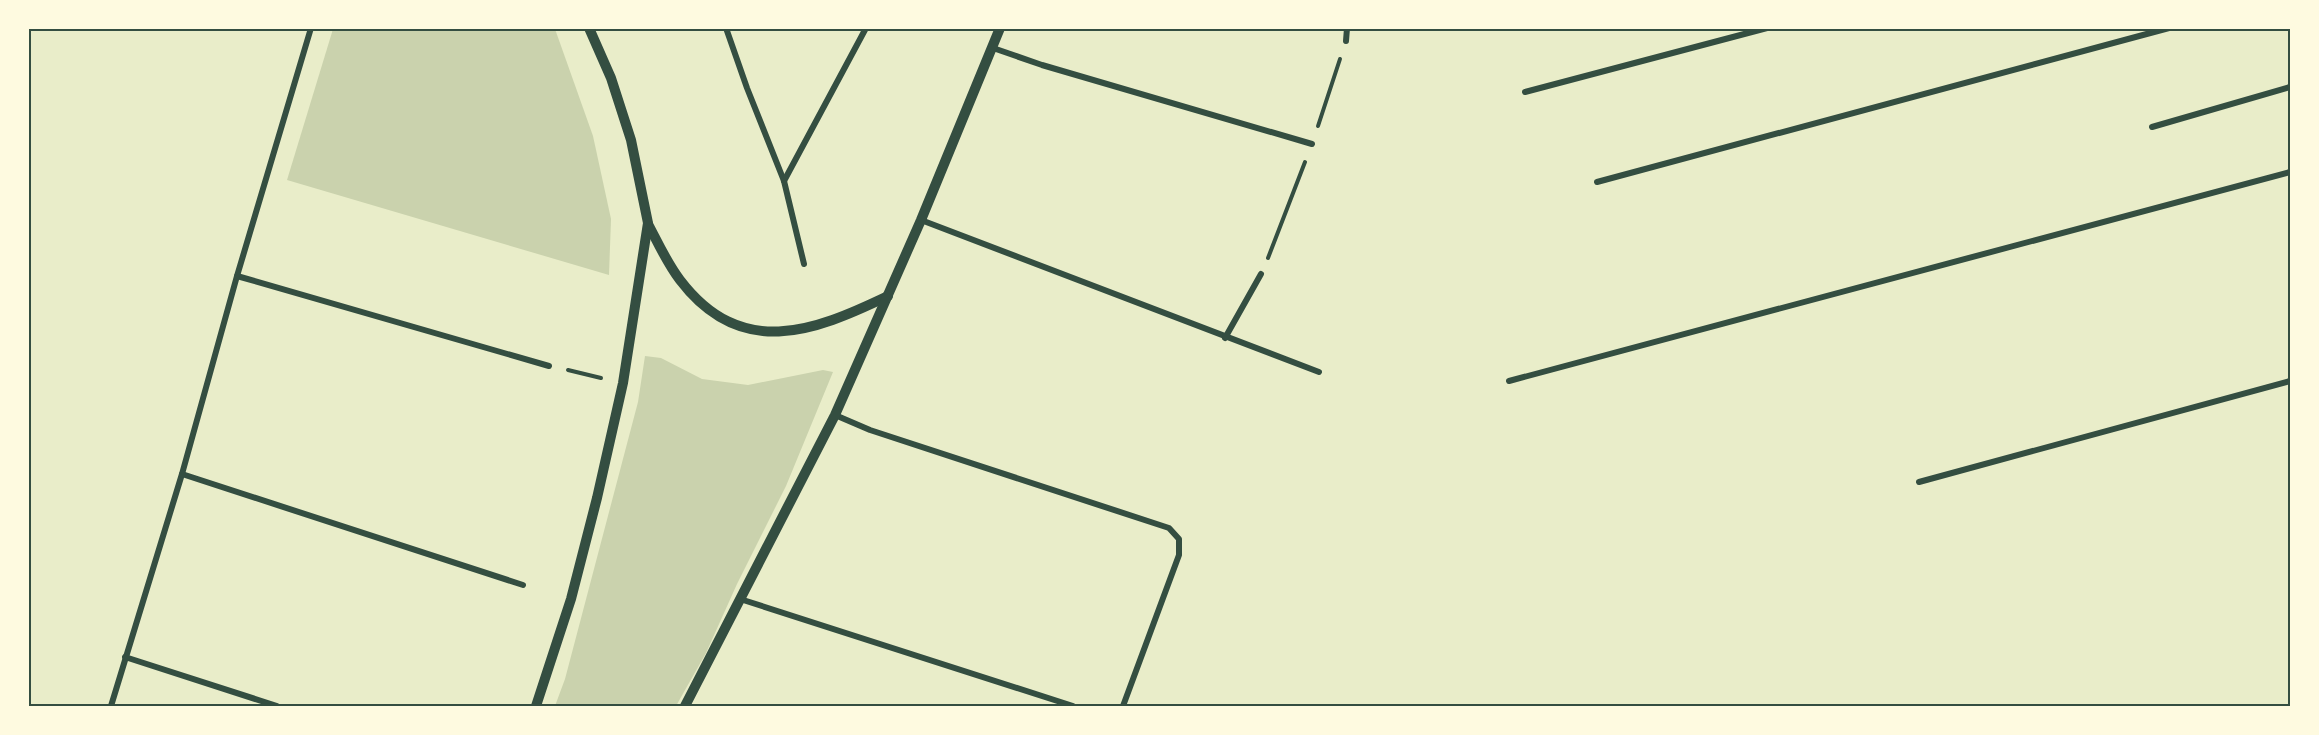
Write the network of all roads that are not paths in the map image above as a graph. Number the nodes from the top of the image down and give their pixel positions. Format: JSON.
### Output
{"nodes":[{"id":1,"x":311,"y":28,"type":"edge"},
{"id":2,"x":589,"y":28,"type":"edge"},
{"id":3,"x":726,"y":28,"type":"edge"},
{"id":4,"x":866,"y":28,"type":"edge"},
{"id":5,"x":1000,"y":28,"type":"edge"},
{"id":6,"x":1347,"y":28,"type":"edge"},
{"id":7,"x":1767,"y":28,"type":"edge"},
{"id":8,"x":2169,"y":28,"type":"edge"},
{"id":9,"x":1346,"y":41,"type":"dead end"},
{"id":10,"x":993,"y":48,"type":"junction"},
{"id":11,"x":2290,"y":87,"type":"edge"},
{"id":12,"x":1525,"y":92,"type":"dead end"},
{"id":13,"x":2152,"y":128,"type":"dead end"},
{"id":14,"x":1312,"y":144,"type":"dead end"},
{"id":15,"x":2290,"y":172,"type":"edge"},
{"id":16,"x":784,"y":181,"type":"junction"},
{"id":17,"x":1597,"y":182,"type":"dead end"},
{"id":18,"x":921,"y":220,"type":"junction"},
{"id":19,"x":648,"y":223,"type":"junction"},
{"id":20,"x":804,"y":264,"type":"dead end"},
{"id":21,"x":1261,"y":274,"type":"dead end"},
{"id":22,"x":237,"y":276,"type":"junction"},
{"id":23,"x":888,"y":296,"type":"junction"},
{"id":24,"x":1226,"y":338,"type":"junction"},
{"id":25,"x":549,"y":366,"type":"road end"},
{"id":26,"x":1319,"y":372,"type":"dead end"},
{"id":27,"x":1509,"y":381,"type":"dead end"},
{"id":28,"x":2290,"y":381,"type":"edge"},
{"id":29,"x":836,"y":415,"type":"junction"},
{"id":30,"x":182,"y":474,"type":"junction"},
{"id":31,"x":1919,"y":483,"type":"dead end"},
{"id":32,"x":522,"y":585,"type":"dead end"},
{"id":33,"x":740,"y":599,"type":"junction"},
{"id":34,"x":125,"y":657,"type":"junction"},
{"id":35,"x":111,"y":706,"type":"edge"},
{"id":36,"x":277,"y":706,"type":"edge"},
{"id":37,"x":536,"y":706,"type":"edge"},
{"id":38,"x":685,"y":706,"type":"edge"},
{"id":39,"x":1073,"y":706,"type":"edge"},
{"id":40,"x":1123,"y":706,"type":"edge"}],
"edges":[{"from":1,"to":22,"type":"street"},
{"from":2,"to":19,"type":"street"},
{"from":3,"to":16,"type":"street"},
{"from":4,"to":16,"type":"street"},
{"from":5,"to":10,"type":"street"},
{"from":6,"to":9,"type":"street"},
{"from":7,"to":12,"type":"street"},
{"from":8,"to":17,"type":"street"},
{"from":10,"to":14,"type":"street"},
{"from":10,"to":18,"type":"street"},
{"from":11,"to":13,"type":"street"},
{"from":15,"to":27,"type":"street"},
{"from":16,"to":20,"type":"street"},
{"from":18,"to":23,"type":"street"},
{"from":18,"to":24,"type":"street"},
{"from":19,"to":23,"type":"street"},
{"from":19,"to":37,"type":"street"},
{"from":21,"to":24,"type":"street"},
{"from":22,"to":25,"type":"street"},
{"from":22,"to":30,"type":"street"},
{"from":23,"to":29,"type":"street"},
{"from":24,"to":26,"type":"street"},
{"from":28,"to":31,"type":"street"},
{"from":29,"to":33,"type":"street"},
{"from":29,"to":40,"type":"street"},
{"from":30,"to":32,"type":"street"},
{"from":30,"to":34,"type":"street"},
{"from":33,"to":38,"type":"street"},
{"from":33,"to":39,"type":"street"},
{"from":34,"to":35,"type":"street"},
{"from":34,"to":36,"type":"street"}]}
